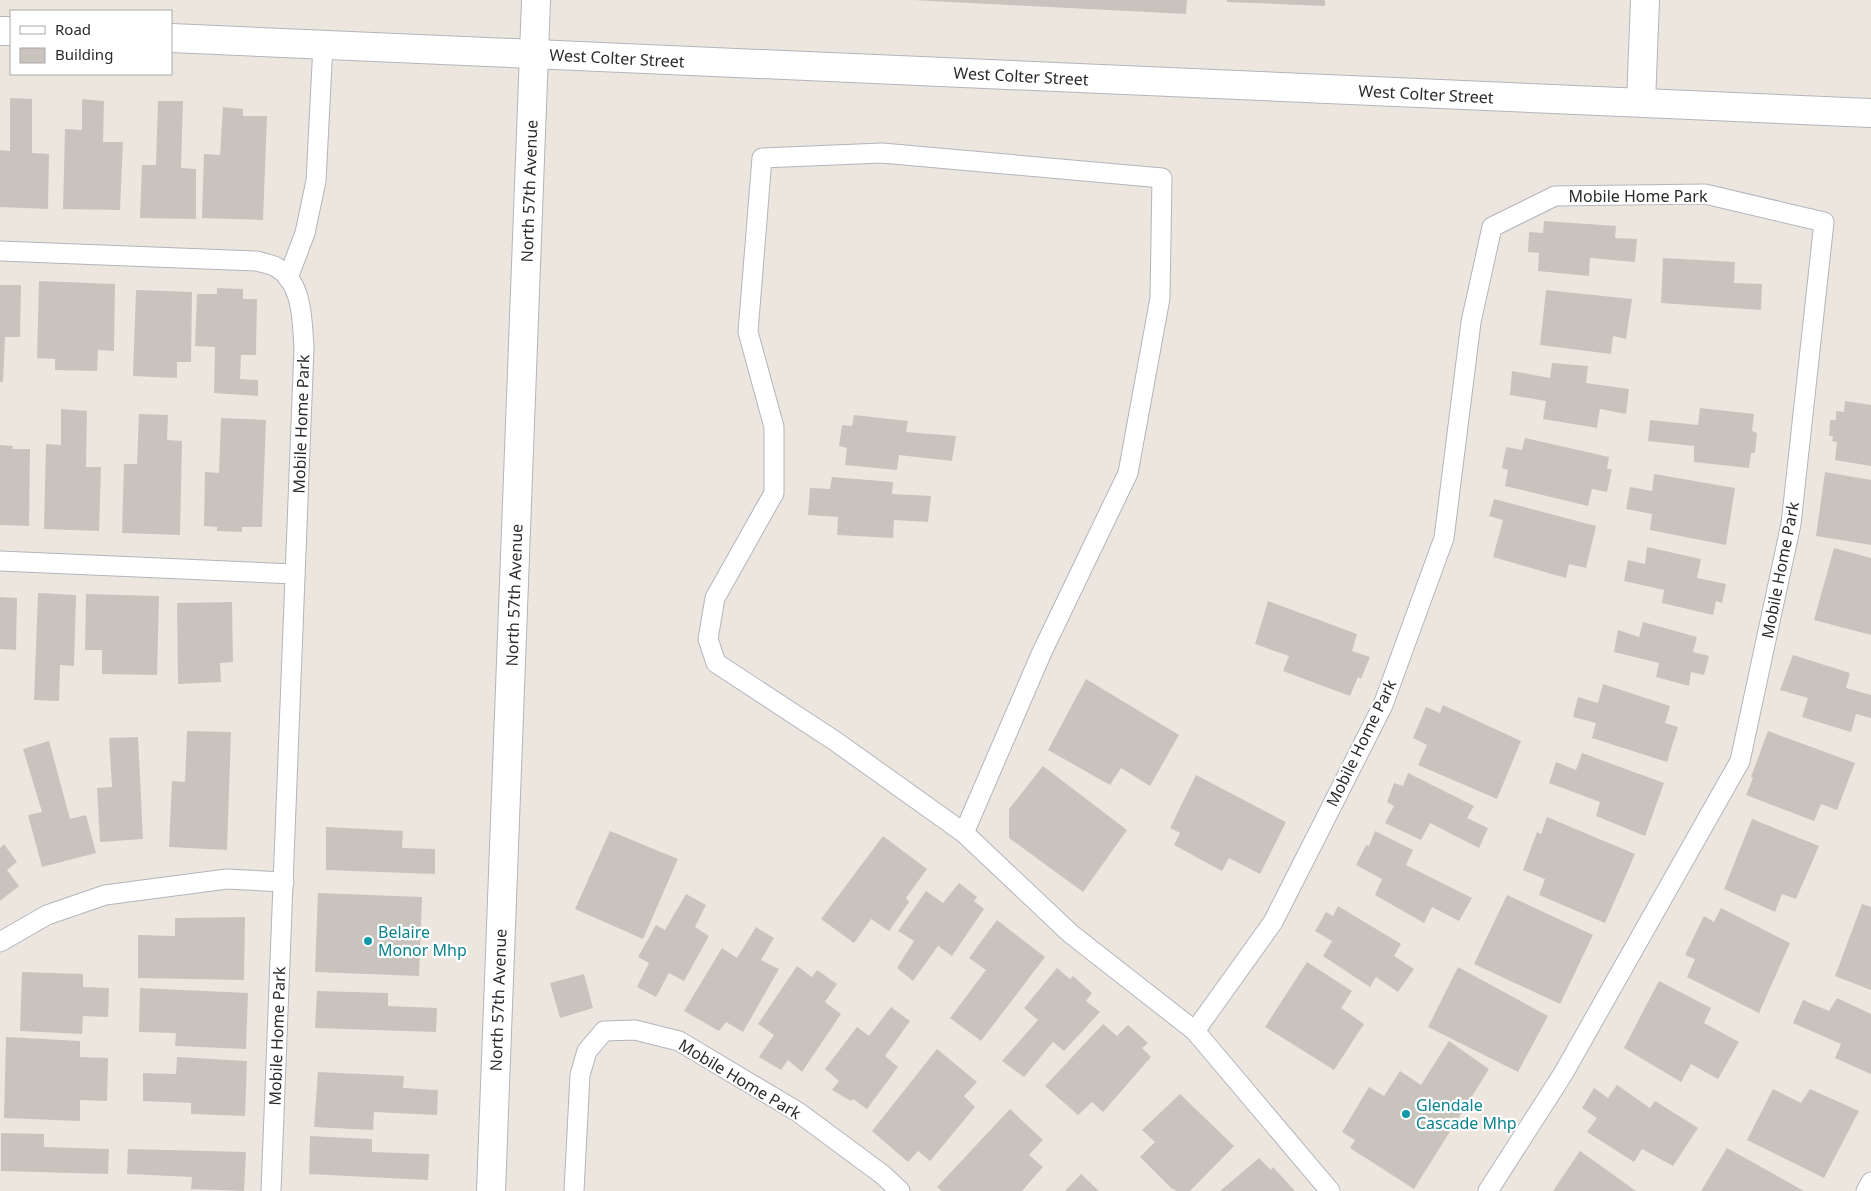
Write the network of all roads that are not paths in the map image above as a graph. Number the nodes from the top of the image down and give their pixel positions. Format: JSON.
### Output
{"nodes":[{"id":1,"x":536,"y":0,"type":"edge"},
{"id":2,"x":1645,"y":0,"type":"edge"},
{"id":3,"x":172,"y":38,"type":"edge"},
{"id":4,"x":322,"y":45,"type":"junction"},
{"id":5,"x":534,"y":54,"type":"junction"},
{"id":6,"x":1641,"y":102,"type":"junction"},
{"id":7,"x":1871,"y":112,"type":"edge"},
{"id":8,"x":0,"y":251,"type":"edge"},
{"id":9,"x":288,"y":278,"type":"junction"},
{"id":10,"x":0,"y":561,"type":"edge"},
{"id":11,"x":296,"y":574,"type":"junction"},
{"id":12,"x":964,"y":833,"type":"junction"},
{"id":13,"x":284,"y":882,"type":"junction"},
{"id":14,"x":0,"y":942,"type":"edge"},
{"id":15,"x":1195,"y":1031,"type":"junction"},
{"id":16,"x":1871,"y":1182,"type":"edge"},
{"id":17,"x":271,"y":1191,"type":"edge"},
{"id":18,"x":491,"y":1191,"type":"edge"},
{"id":19,"x":574,"y":1191,"type":"edge"},
{"id":20,"x":900,"y":1191,"type":"edge"},
{"id":21,"x":1330,"y":1191,"type":"edge"},
{"id":22,"x":1488,"y":1191,"type":"edge"},
{"id":23,"x":1866,"y":1191,"type":"edge"}],
"edges":[{"from":1,"to":5,"type":"street","name":"North 57th Avenue"},
{"from":2,"to":6,"type":"street"},
{"from":3,"to":4,"type":"street","name":"West Colter Street"},
{"from":4,"to":5,"type":"street","name":"West Colter Street"},
{"from":4,"to":9,"type":"lane"},
{"from":5,"to":6,"type":"street","name":"West Colter Street"},
{"from":5,"to":18,"type":"street","name":"North 57th Avenue"},
{"from":6,"to":7,"type":"street","name":"West Colter Street"},
{"from":8,"to":9,"type":"lane","name":"Mobile Home Park"},
{"from":9,"to":11,"type":"lane","name":"Mobile Home Park"},
{"from":10,"to":11,"type":"lane"},
{"from":11,"to":13,"type":"lane","name":"Mobile Home Park"},
{"from":12,"to":12,"type":"lane"},
{"from":12,"to":15,"type":"lane"},
{"from":13,"to":14,"type":"lane"},
{"from":13,"to":17,"type":"lane","name":"Mobile Home Park"},
{"from":15,"to":21,"type":"lane"},
{"from":15,"to":22,"type":"lane","name":"Mobile Home Park"},
{"from":16,"to":23,"type":"lane"},
{"from":19,"to":20,"type":"lane","name":"Mobile Home Park"}]}
